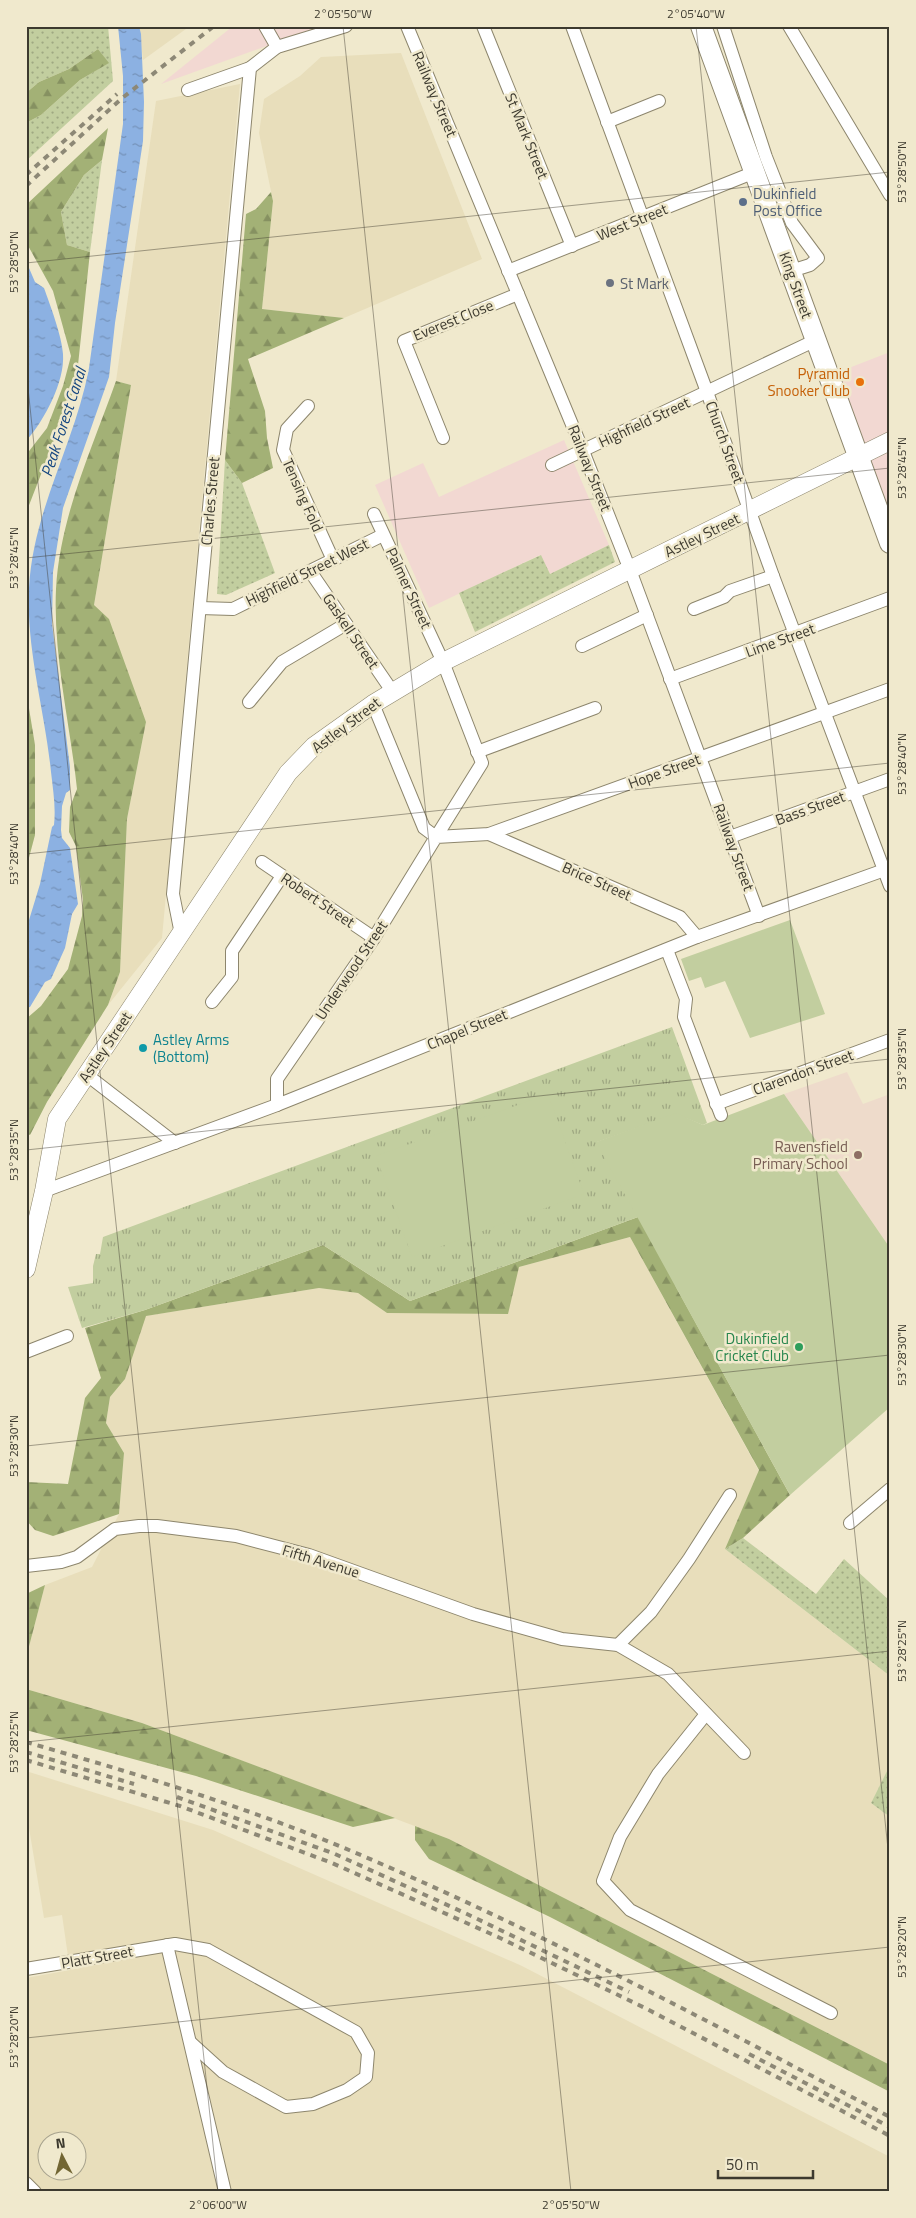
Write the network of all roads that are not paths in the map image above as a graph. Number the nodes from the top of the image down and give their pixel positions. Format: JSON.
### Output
{"nodes":[{"id":1,"x":265,"y":26,"type":"edge"},
{"id":2,"x":346,"y":26,"type":"edge"},
{"id":3,"x":407,"y":26,"type":"edge"},
{"id":4,"x":483,"y":26,"type":"edge"},
{"id":5,"x":572,"y":26,"type":"edge"},
{"id":6,"x":701,"y":26,"type":"edge"},
{"id":7,"x":723,"y":26,"type":"edge"},
{"id":8,"x":789,"y":26,"type":"edge"},
{"id":9,"x":276,"y":47,"type":"junction"},
{"id":10,"x":250,"y":68,"type":"junction"},
{"id":11,"x":188,"y":90,"type":"dead end"},
{"id":12,"x":659,"y":101,"type":"dead end"},
{"id":13,"x":607,"y":122,"type":"junction"},
{"id":14,"x":755,"y":172,"type":"junction"},
{"id":15,"x":890,"y":195,"type":"edge"},
{"id":16,"x":642,"y":218,"type":"junction"},
{"id":17,"x":572,"y":246,"type":"junction"},
{"id":18,"x":508,"y":271,"type":"junction"},
{"id":19,"x":791,"y":271,"type":"junction"},
{"id":20,"x":518,"y":294,"type":"junction"},
{"id":21,"x":816,"y":340,"type":"junction"},
{"id":22,"x":707,"y":392,"type":"junction"},
{"id":23,"x":308,"y":406,"type":"dead end"},
{"id":24,"x":443,"y":438,"type":"dead end"},
{"id":25,"x":890,"y":440,"type":"edge"},
{"id":26,"x":583,"y":451,"type":"junction"},
{"id":27,"x":857,"y":456,"type":"junction"},
{"id":28,"x":552,"y":465,"type":"dead end"},
{"id":29,"x":749,"y":512,"type":"junction"},
{"id":30,"x":374,"y":514,"type":"dead end"},
{"id":31,"x":885,"y":517,"type":"edge"},
{"id":32,"x":383,"y":535,"type":"junction"},
{"id":33,"x":890,"y":543,"type":"edge"},
{"id":34,"x":333,"y":560,"type":"junction"},
{"id":35,"x":630,"y":570,"type":"junction"},
{"id":36,"x":310,"y":571,"type":"junction"},
{"id":37,"x":773,"y":576,"type":"junction"},
{"id":38,"x":890,"y":598,"type":"edge"},
{"id":39,"x":200,"y":608,"type":"junction"},
{"id":40,"x":694,"y":609,"type":"dead end"},
{"id":41,"x":647,"y":615,"type":"junction"},
{"id":42,"x":346,"y":624,"type":"junction"},
{"id":43,"x":795,"y":635,"type":"junction"},
{"id":44,"x":582,"y":646,"type":"dead end"},
{"id":45,"x":443,"y":662,"type":"junction"},
{"id":46,"x":670,"y":679,"type":"junction"},
{"id":47,"x":890,"y":689,"type":"edge"},
{"id":48,"x":392,"y":691,"type":"junction"},
{"id":49,"x":249,"y":702,"type":"dead end"},
{"id":50,"x":373,"y":704,"type":"junction"},
{"id":51,"x":595,"y":708,"type":"dead end"},
{"id":52,"x":826,"y":712,"type":"junction"},
{"id":53,"x":477,"y":752,"type":"junction"},
{"id":54,"x":701,"y":757,"type":"junction"},
{"id":55,"x":890,"y":779,"type":"edge"},
{"id":56,"x":855,"y":792,"type":"junction"},
{"id":57,"x":489,"y":834,"type":"junction"},
{"id":58,"x":436,"y":837,"type":"junction"},
{"id":59,"x":730,"y":837,"type":"junction"},
{"id":60,"x":262,"y":862,"type":"dead end"},
{"id":61,"x":887,"y":869,"type":"edge"},
{"id":62,"x":282,"y":876,"type":"junction"},
{"id":63,"x":890,"y":886,"type":"edge"},
{"id":64,"x":759,"y":916,"type":"junction"},
{"id":65,"x":181,"y":934,"type":"junction"},
{"id":66,"x":697,"y":937,"type":"junction"},
{"id":67,"x":374,"y":938,"type":"junction"},
{"id":68,"x":667,"y":950,"type":"junction"},
{"id":69,"x":212,"y":1002,"type":"dead end"},
{"id":70,"x":890,"y":1040,"type":"edge"},
{"id":71,"x":87,"y":1075,"type":"junction"},
{"id":72,"x":277,"y":1105,"type":"junction"},
{"id":73,"x":174,"y":1143,"type":"junction"},
{"id":74,"x":44,"y":1191,"type":"junction"},
{"id":75,"x":26,"y":1269,"type":"edge"},
{"id":76,"x":67,"y":1336,"type":"dead end"},
{"id":77,"x":26,"y":1352,"type":"edge"},
{"id":78,"x":890,"y":1489,"type":"edge"},
{"id":79,"x":730,"y":1495,"type":"dead end"},
{"id":80,"x":850,"y":1523,"type":"dead end"},
{"id":81,"x":26,"y":1566,"type":"edge"},
{"id":82,"x":618,"y":1645,"type":"junction"},
{"id":83,"x":706,"y":1714,"type":"junction"},
{"id":84,"x":744,"y":1753,"type":"dead end"},
{"id":85,"x":168,"y":1945,"type":"junction"},
{"id":86,"x":26,"y":1969,"type":"edge"},
{"id":87,"x":831,"y":2013,"type":"dead end"},
{"id":88,"x":191,"y":2043,"type":"junction"},
{"id":89,"x":26,"y":2183,"type":"edge"},
{"id":90,"x":35,"y":2192,"type":"edge"},
{"id":91,"x":225,"y":2192,"type":"edge"}],
"edges":[{"from":1,"to":9,"type":"street"},
{"from":2,"to":9,"type":"street"},
{"from":3,"to":18,"type":"street","name":"Railway Street"},
{"from":4,"to":17,"type":"street","name":"St Mark Street"},
{"from":5,"to":13,"type":"street","name":"Church Street"},
{"from":6,"to":14,"type":"main road","name":"King Street"},
{"from":7,"to":19,"type":"street"},
{"from":8,"to":15,"type":"street"},
{"from":9,"to":10,"type":"street"},
{"from":10,"to":11,"type":"street"},
{"from":10,"to":39,"type":"street","name":"Charles Street"},
{"from":12,"to":13,"type":"street"},
{"from":13,"to":16,"type":"street","name":"Church Street"},
{"from":14,"to":16,"type":"street","name":"West Street"},
{"from":14,"to":19,"type":"main road","name":"King Street"},
{"from":16,"to":17,"type":"street","name":"West Street"},
{"from":16,"to":22,"type":"street","name":"Church Street"},
{"from":17,"to":18,"type":"street","name":"West Street"},
{"from":18,"to":20,"type":"street","name":"Railway Street"},
{"from":19,"to":21,"type":"main road","name":"King Street"},
{"from":20,"to":24,"type":"street","name":"Everest Close"},
{"from":20,"to":26,"type":"street","name":"Railway Street"},
{"from":21,"to":22,"type":"street","name":"Highfield Street"},
{"from":21,"to":27,"type":"main road","name":"King Street"},
{"from":22,"to":26,"type":"street","name":"Highfield Street"},
{"from":22,"to":29,"type":"street","name":"Church Street"},
{"from":23,"to":34,"type":"street","name":"Tensing Fold"},
{"from":25,"to":27,"type":"main road","name":"Astley Street"},
{"from":26,"to":28,"type":"street","name":"Highfield Street"},
{"from":26,"to":35,"type":"street","name":"Railway Street"},
{"from":27,"to":29,"type":"main road","name":"Astley Street"},
{"from":27,"to":31,"type":"main road","name":"King Street"},
{"from":29,"to":35,"type":"main road","name":"Astley Street"},
{"from":29,"to":37,"type":"street","name":"Church Street"},
{"from":30,"to":32,"type":"street","name":"Palmer Street"},
{"from":31,"to":33,"type":"main road","name":"King Street"},
{"from":32,"to":34,"type":"street","name":"Highfield Street West"},
{"from":32,"to":45,"type":"street","name":"Palmer Street"},
{"from":34,"to":36,"type":"street","name":"Highfield Street West"},
{"from":35,"to":41,"type":"street","name":"Railway Street"},
{"from":35,"to":45,"type":"main road","name":"Astley Street"},
{"from":36,"to":39,"type":"street","name":"Highfield Street West"},
{"from":36,"to":42,"type":"street","name":"Gaskell Street"},
{"from":37,"to":40,"type":"street"},
{"from":37,"to":43,"type":"street","name":"Church Street"},
{"from":38,"to":43,"type":"street","name":"Lime Street"},
{"from":39,"to":65,"type":"street","name":"Charles Street"},
{"from":41,"to":44,"type":"street"},
{"from":41,"to":46,"type":"street","name":"Railway Street"},
{"from":42,"to":48,"type":"street","name":"Gaskell Street"},
{"from":42,"to":49,"type":"street"},
{"from":43,"to":46,"type":"street","name":"Lime Street"},
{"from":43,"to":52,"type":"street","name":"Church Street"},
{"from":45,"to":48,"type":"main road","name":"Astley Street"},
{"from":45,"to":53,"type":"street","name":"Palmer Street"},
{"from":46,"to":54,"type":"street","name":"Railway Street"},
{"from":47,"to":52,"type":"street","name":"Hope Street"},
{"from":48,"to":50,"type":"main road","name":"Astley Street"},
{"from":50,"to":58,"type":"street"},
{"from":50,"to":65,"type":"main road","name":"Astley Street"},
{"from":51,"to":53,"type":"street"},
{"from":52,"to":54,"type":"street","name":"Hope Street"},
{"from":52,"to":56,"type":"street","name":"Church Street"},
{"from":53,"to":58,"type":"street","name":"Underwood Street"},
{"from":54,"to":57,"type":"street","name":"Hope Street"},
{"from":54,"to":59,"type":"street","name":"Railway Street"},
{"from":55,"to":56,"type":"street","name":"Bass Street"},
{"from":56,"to":59,"type":"street","name":"Bass Street"},
{"from":56,"to":61,"type":"street","name":"Church Street"},
{"from":57,"to":58,"type":"street","name":"Hope Street"},
{"from":57,"to":66,"type":"street","name":"Brice Street"},
{"from":58,"to":67,"type":"street","name":"Underwood Street"},
{"from":59,"to":64,"type":"street","name":"Railway Street"},
{"from":60,"to":62,"type":"street","name":"Robert Street"},
{"from":61,"to":63,"type":"street","name":"Church Street"},
{"from":61,"to":64,"type":"street","name":"Chapel Street"},
{"from":62,"to":67,"type":"street","name":"Robert Street"},
{"from":62,"to":69,"type":"street"},
{"from":64,"to":66,"type":"street","name":"Chapel Street"},
{"from":65,"to":71,"type":"main road","name":"Astley Street"},
{"from":66,"to":68,"type":"street","name":"Chapel Street"},
{"from":67,"to":72,"type":"street","name":"Underwood Street"},
{"from":68,"to":70,"type":"street","name":"Clarendon Street"},
{"from":68,"to":72,"type":"street","name":"Chapel Street"},
{"from":71,"to":73,"type":"street"},
{"from":71,"to":74,"type":"main road","name":"Astley Street"},
{"from":72,"to":73,"type":"street","name":"Chapel Street"},
{"from":73,"to":74,"type":"street","name":"Chapel Street"},
{"from":74,"to":75,"type":"main road","name":"Astley Street"},
{"from":76,"to":77,"type":"street"},
{"from":78,"to":80,"type":"street"},
{"from":79,"to":82,"type":"street"},
{"from":81,"to":82,"type":"street","name":"Fifth Avenue"},
{"from":82,"to":83,"type":"street"},
{"from":83,"to":84,"type":"street"},
{"from":83,"to":87,"type":"street"},
{"from":85,"to":86,"type":"street","name":"Platt Street"},
{"from":85,"to":88,"type":"street"},
{"from":85,"to":88,"type":"street","name":"Platt Street"},
{"from":88,"to":91,"type":"street"},
{"from":89,"to":90,"type":"street"}]}
